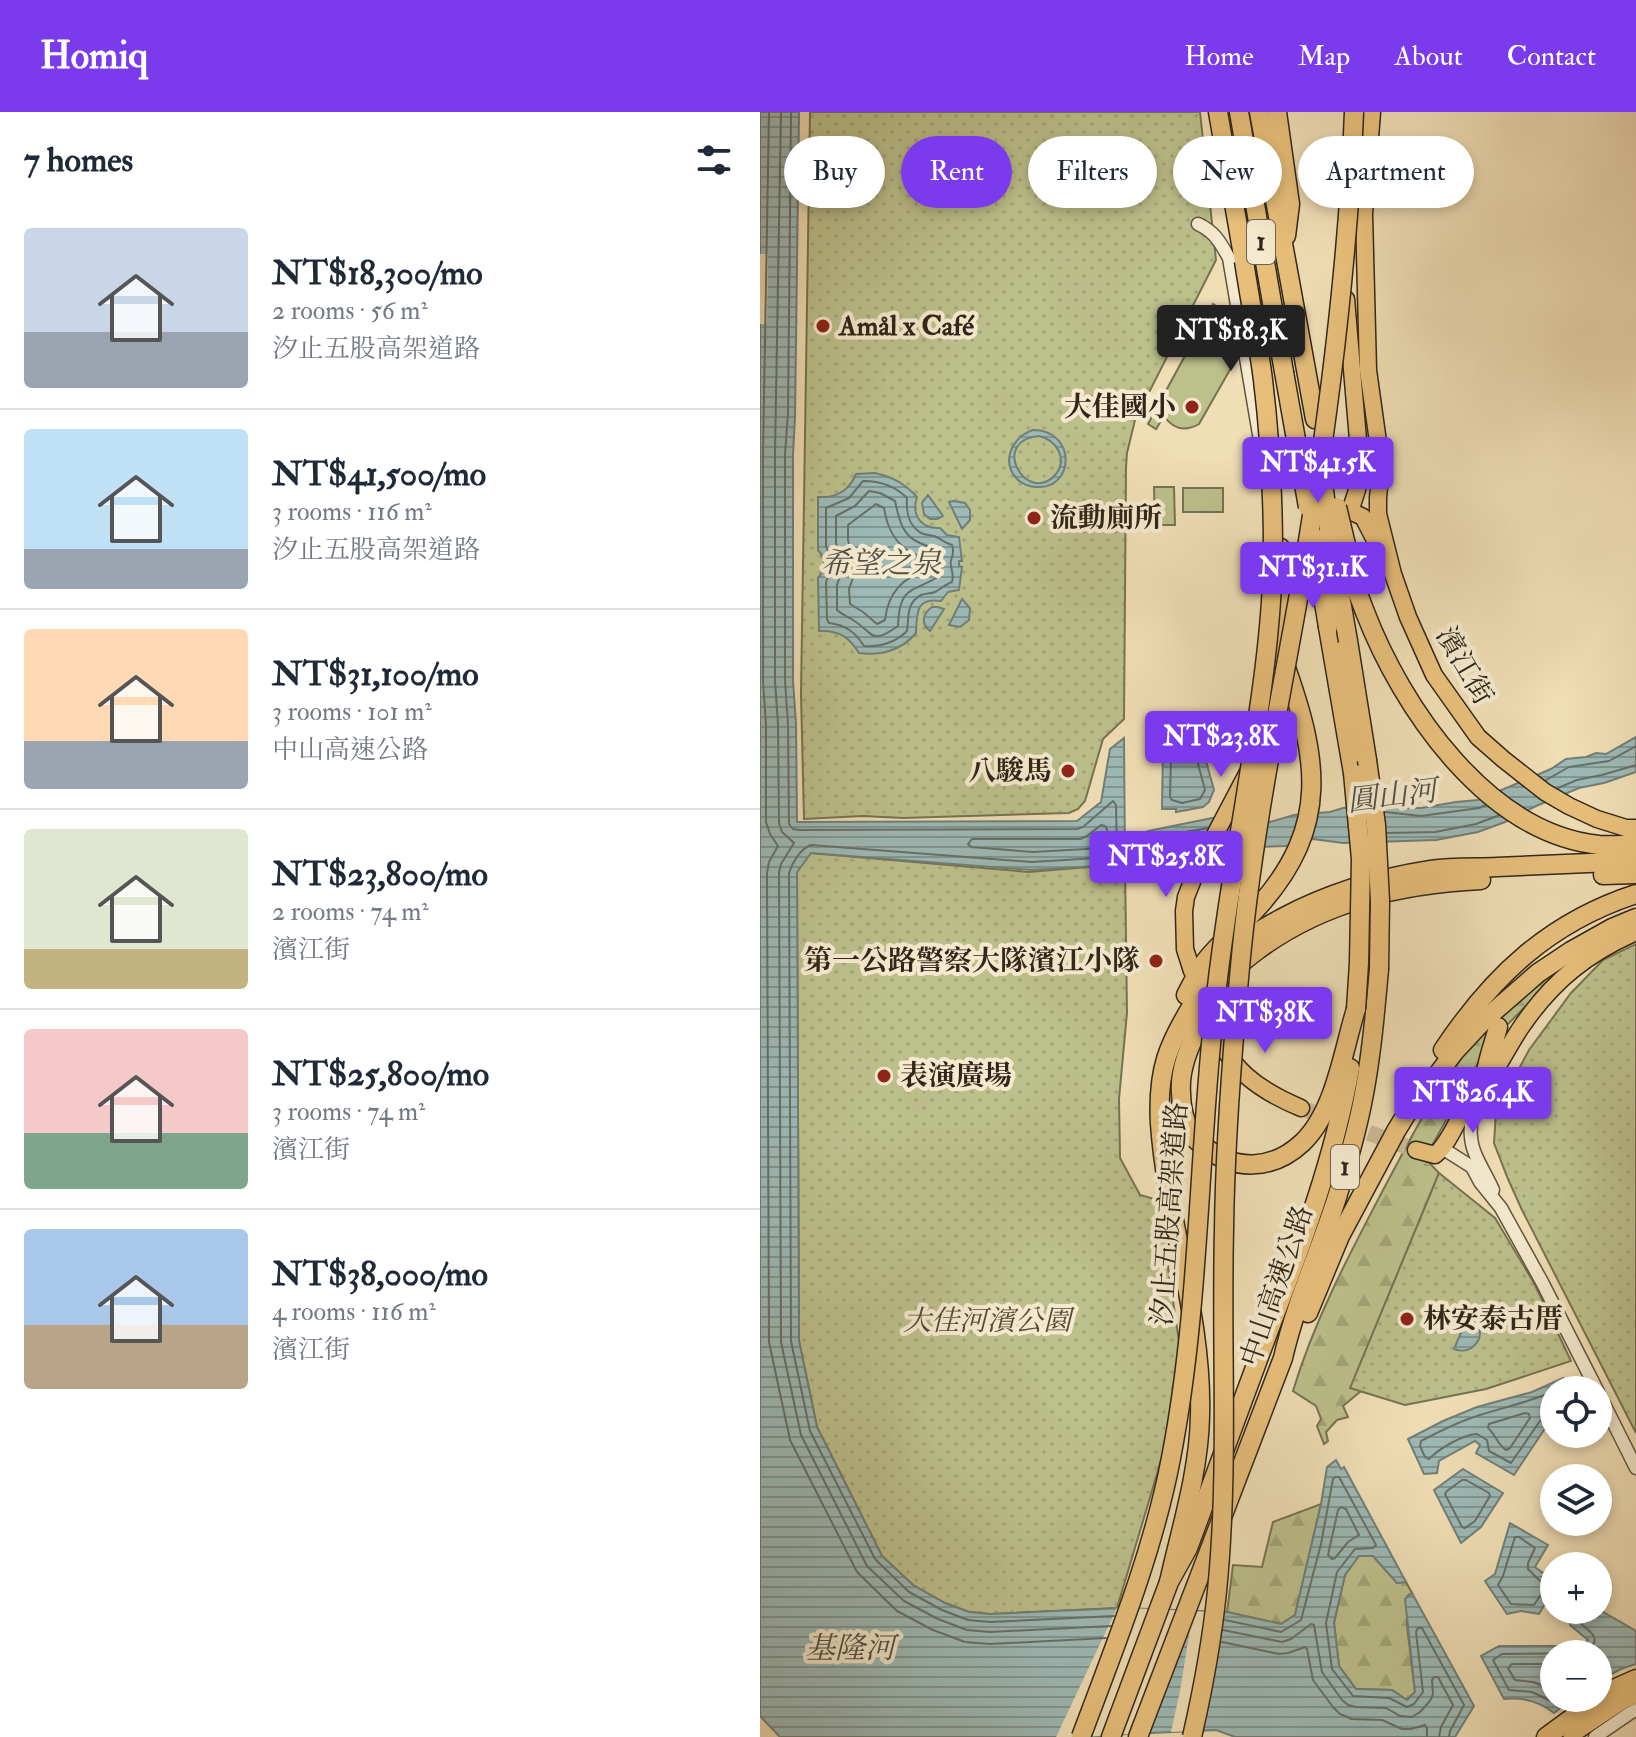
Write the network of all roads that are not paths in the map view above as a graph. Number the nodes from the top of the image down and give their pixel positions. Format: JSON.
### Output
{"nodes":[{"id":1,"x":1218,"y":112,"type":"edge"},
{"id":2,"x":1239,"y":112,"type":"edge"},
{"id":3,"x":1259,"y":112,"type":"edge"},
{"id":4,"x":1277,"y":112,"type":"edge"},
{"id":5,"x":1347,"y":112,"type":"edge"},
{"id":6,"x":1354,"y":112,"type":"edge"},
{"id":7,"x":1372,"y":112,"type":"edge"},
{"id":8,"x":1198,"y":224,"type":"dead end"},
{"id":9,"x":1284,"y":250,"type":"junction"},
{"id":10,"x":1315,"y":419,"type":"junction"},
{"id":11,"x":1379,"y":467,"type":"junction"},
{"id":12,"x":1350,"y":511,"type":"junction"},
{"id":13,"x":1281,"y":547,"type":"junction"},
{"id":14,"x":1393,"y":574,"type":"junction"},
{"id":15,"x":1282,"y":654,"type":"junction"},
{"id":16,"x":1291,"y":680,"type":"junction"},
{"id":17,"x":1267,"y":734,"type":"junction"},
{"id":18,"x":1307,"y":737,"type":"junction"},
{"id":19,"x":1248,"y":771,"type":"junction"},
{"id":20,"x":1636,"y":828,"type":"edge"},
{"id":21,"x":1636,"y":844,"type":"edge"},
{"id":22,"x":1636,"y":861,"type":"edge"},
{"id":23,"x":1636,"y":874,"type":"edge"},
{"id":24,"x":1636,"y":894,"type":"edge"},
{"id":25,"x":1636,"y":907,"type":"edge"},
{"id":26,"x":1636,"y":918,"type":"edge"},
{"id":27,"x":1636,"y":932,"type":"edge"},
{"id":28,"x":1539,"y":962,"type":"dead end"},
{"id":29,"x":1195,"y":966,"type":"dead end"},
{"id":30,"x":1356,"y":1009,"type":"junction"},
{"id":31,"x":1214,"y":1019,"type":"dead end"},
{"id":32,"x":1498,"y":1027,"type":"dead end"},
{"id":33,"x":1176,"y":1032,"type":"junction"},
{"id":34,"x":1421,"y":1090,"type":"junction"},
{"id":35,"x":1480,"y":1090,"type":"junction"},
{"id":36,"x":1304,"y":1103,"type":"tunnel mouth"},
{"id":37,"x":1418,"y":1145,"type":"tunnel mouth"},
{"id":38,"x":1442,"y":1148,"type":"junction"},
{"id":39,"x":1501,"y":1208,"type":"junction"},
{"id":40,"x":1283,"y":1358,"type":"junction"},
{"id":41,"x":1589,"y":1376,"type":"edge"},
{"id":42,"x":1612,"y":1421,"type":"edge"},
{"id":43,"x":1636,"y":1468,"type":"edge"},
{"id":44,"x":1169,"y":1582,"type":"junction"},
{"id":45,"x":1636,"y":1679,"type":"edge"},
{"id":46,"x":1636,"y":1694,"type":"edge"},
{"id":47,"x":1636,"y":1707,"type":"edge"},
{"id":48,"x":1081,"y":1737,"type":"edge"},
{"id":49,"x":1111,"y":1737,"type":"edge"},
{"id":50,"x":1138,"y":1737,"type":"edge"},
{"id":51,"x":1192,"y":1737,"type":"edge"},
{"id":52,"x":1546,"y":1737,"type":"edge"},
{"id":53,"x":1567,"y":1737,"type":"edge"},
{"id":54,"x":1584,"y":1737,"type":"edge"},
{"id":55,"x":1595,"y":1737,"type":"edge"}],
"edges":[{"from":1,"to":48,"type":"highway","name":"汐止五股高架道路","number":"1","bridge":true},
{"from":2,"to":30,"type":"highway","name":"中山高速公路","number":"1","bridge":true},
{"from":3,"to":9,"type":"highway","name":"中山高速公路","number":"1"},
{"from":4,"to":9,"type":"highway"},
{"from":5,"to":12,"type":"main road"},
{"from":6,"to":51,"type":"highway","name":"汐止五股高架道路","bridge":true},
{"from":7,"to":11,"type":"main road","name":"濱江街"},
{"from":8,"to":13,"type":"street"},
{"from":9,"to":10,"type":"highway","name":"中山高速公路","number":"1"},
{"from":10,"to":21,"type":"highway","bridge":true},
{"from":10,"to":40,"type":"highway","name":"中山高速公路","number":"1","bridge":true},
{"from":11,"to":12,"type":"main road"},
{"from":11,"to":14,"type":"main road","name":"濱江街"},
{"from":12,"to":13,"type":"main road"},
{"from":12,"to":14,"type":"main road"},
{"from":13,"to":15,"type":"main road"},
{"from":13,"to":16,"type":"main road"},
{"from":14,"to":20,"type":"main road","name":"濱江街"},
{"from":15,"to":16,"type":"highway"},
{"from":15,"to":19,"type":"main road"},
{"from":16,"to":17,"type":"main road"},
{"from":16,"to":18,"type":"highway"},
{"from":17,"to":18,"type":"highway"},
{"from":17,"to":19,"type":"main road"},
{"from":18,"to":33,"type":"highway"},
{"from":19,"to":29,"type":"main road"},
{"from":22,"to":33,"type":"highway"},
{"from":23,"to":30,"type":"highway"},
{"from":24,"to":34,"type":"highway"},
{"from":25,"to":28,"type":"highway"},
{"from":26,"to":34,"type":"highway"},
{"from":27,"to":35,"type":"main road"},
{"from":30,"to":44,"type":"highway","name":"中山高速公路","number":"1","bridge":true},
{"from":31,"to":36,"type":"main road"},
{"from":32,"to":35,"type":"highway"},
{"from":33,"to":44,"type":"highway","bridge":true},
{"from":34,"to":40,"type":"highway"},
{"from":35,"to":38,"type":"main road"},
{"from":35,"to":39,"type":"street"},
{"from":37,"to":38,"type":"main road"},
{"from":38,"to":39,"type":"street"},
{"from":39,"to":41,"type":"street"},
{"from":40,"to":50,"type":"highway","name":"中山高速公路","number":"1","bridge":true},
{"from":42,"to":43,"type":"street"},
{"from":44,"to":49,"type":"highway","name":"中山高速公路","number":"1"},
{"from":45,"to":52,"type":"highway"},
{"from":46,"to":53,"type":"highway"},
{"from":47,"to":54,"type":"highway"},
{"from":47,"to":55,"type":"street"}]}
